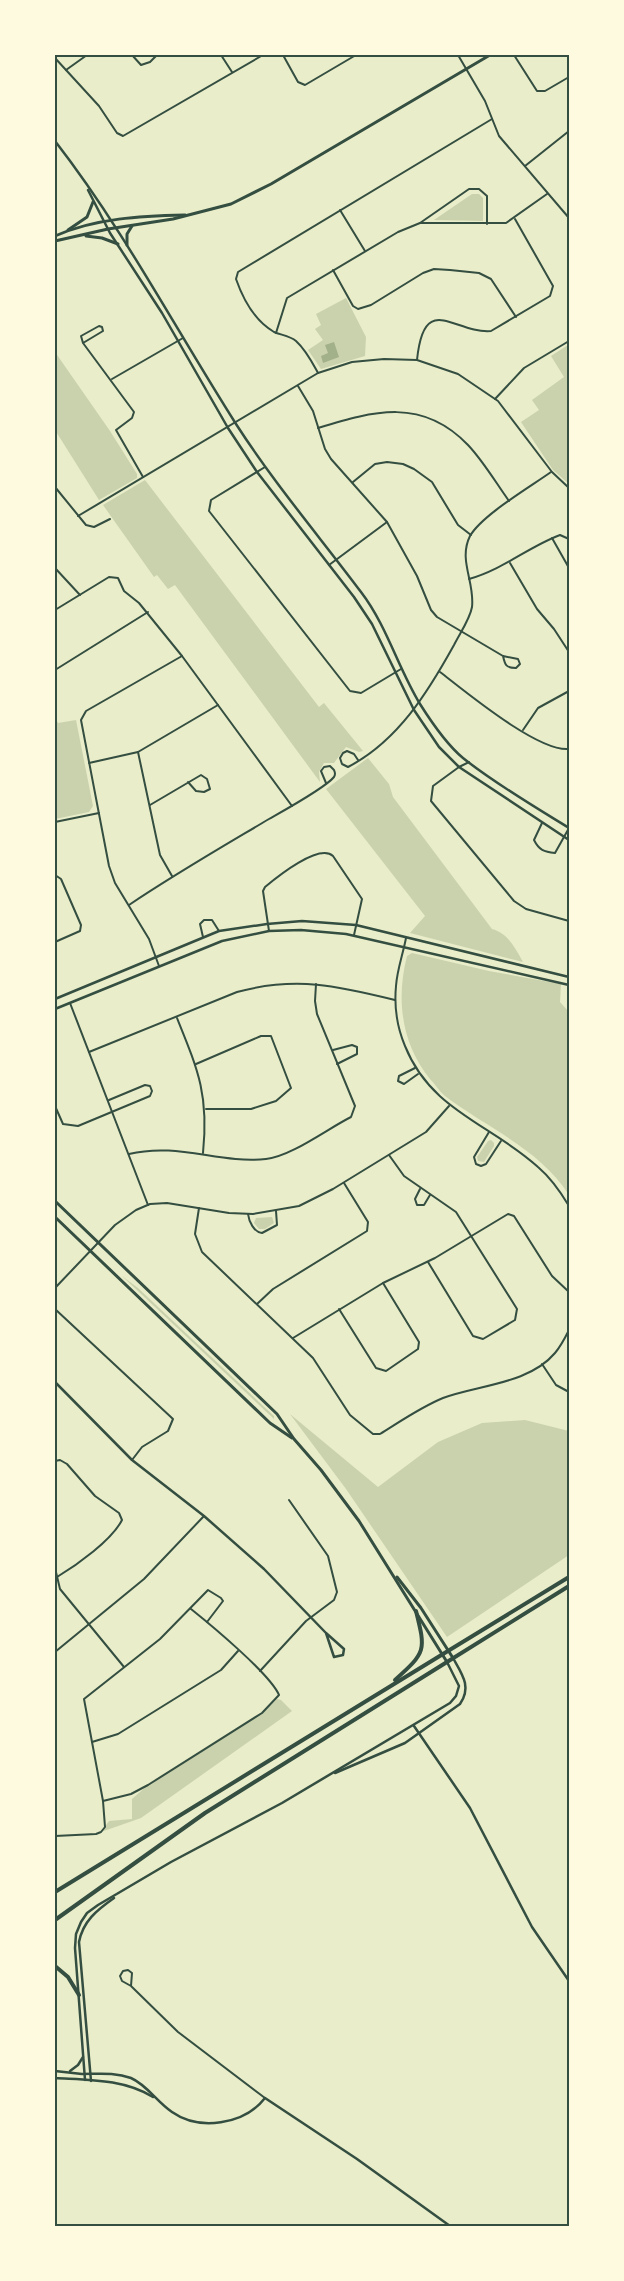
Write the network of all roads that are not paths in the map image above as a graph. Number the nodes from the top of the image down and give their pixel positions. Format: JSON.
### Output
{"nodes":[{"id":1,"x":87,"y":55,"type":"edge"},
{"id":2,"x":132,"y":55,"type":"edge"},
{"id":3,"x":157,"y":55,"type":"edge"},
{"id":4,"x":221,"y":55,"type":"edge"},
{"id":5,"x":263,"y":55,"type":"edge"},
{"id":6,"x":283,"y":55,"type":"edge"},
{"id":7,"x":356,"y":55,"type":"edge"},
{"id":8,"x":458,"y":55,"type":"edge"},
{"id":9,"x":490,"y":55,"type":"edge"},
{"id":10,"x":514,"y":55,"type":"edge"},
{"id":11,"x":55,"y":58,"type":"edge"},
{"id":12,"x":466,"y":69,"type":"junction"},
{"id":13,"x":66,"y":70,"type":"junction"},
{"id":14,"x":232,"y":73,"type":"junction"},
{"id":15,"x":569,"y":77,"type":"edge"},
{"id":16,"x":492,"y":120,"type":"junction"},
{"id":17,"x":569,"y":131,"type":"edge"},
{"id":18,"x":55,"y":141,"type":"edge"},
{"id":19,"x":56,"y":146,"type":"edge"},
{"id":20,"x":525,"y":166,"type":"junction"},
{"id":21,"x":88,"y":188,"type":"junction"},
{"id":22,"x":547,"y":194,"type":"junction"},
{"id":23,"x":93,"y":202,"type":"junction"},
{"id":24,"x":340,"y":210,"type":"junction"},
{"id":25,"x":191,"y":215,"type":"junction"},
{"id":26,"x":569,"y":218,"type":"edge"},
{"id":27,"x":515,"y":219,"type":"junction"},
{"id":28,"x":110,"y":221,"type":"junction"},
{"id":29,"x":104,"y":222,"type":"junction"},
{"id":30,"x":420,"y":223,"type":"junction"},
{"id":31,"x":487,"y":224,"type":"junction"},
{"id":32,"x":133,"y":226,"type":"junction"},
{"id":33,"x":115,"y":228,"type":"junction"},
{"id":34,"x":108,"y":230,"type":"junction"},
{"id":35,"x":68,"y":231,"type":"junction"},
{"id":36,"x":55,"y":236,"type":"edge"},
{"id":37,"x":80,"y":236,"type":"junction"},
{"id":38,"x":55,"y":241,"type":"edge"},
{"id":39,"x":118,"y":244,"type":"junction"},
{"id":40,"x":126,"y":246,"type":"junction"},
{"id":41,"x":365,"y":251,"type":"junction"},
{"id":42,"x":333,"y":270,"type":"junction"},
{"id":43,"x":516,"y":317,"type":"junction"},
{"id":44,"x":276,"y":333,"type":"junction"},
{"id":45,"x":183,"y":338,"type":"junction"},
{"id":46,"x":179,"y":341,"type":"junction"},
{"id":47,"x":569,"y":341,"type":"edge"},
{"id":48,"x":83,"y":343,"type":"junction"},
{"id":49,"x":417,"y":360,"type":"junction"},
{"id":50,"x":318,"y":373,"type":"junction"},
{"id":51,"x":111,"y":379,"type":"junction"},
{"id":52,"x":298,"y":386,"type":"junction"},
{"id":53,"x":495,"y":399,"type":"junction"},
{"id":54,"x":235,"y":422,"type":"junction"},
{"id":55,"x":228,"y":428,"type":"junction"},
{"id":56,"x":318,"y":428,"type":"junction"},
{"id":57,"x":265,"y":467,"type":"junction"},
{"id":58,"x":257,"y":472,"type":"junction"},
{"id":59,"x":552,"y":472,"type":"junction"},
{"id":60,"x":143,"y":477,"type":"junction"},
{"id":61,"x":353,"y":482,"type":"junction"},
{"id":62,"x":55,"y":487,"type":"edge"},
{"id":63,"x":569,"y":488,"type":"edge"},
{"id":64,"x":509,"y":501,"type":"junction"},
{"id":65,"x":78,"y":516,"type":"junction"},
{"id":66,"x":110,"y":519,"type":"dead end"},
{"id":67,"x":387,"y":522,"type":"junction"},
{"id":68,"x":471,"y":535,"type":"junction"},
{"id":69,"x":552,"y":538,"type":"junction"},
{"id":70,"x":569,"y":539,"type":"edge"},
{"id":71,"x":335,"y":559,"type":"junction"},
{"id":72,"x":510,"y":563,"type":"junction"},
{"id":73,"x":328,"y":565,"type":"junction"},
{"id":74,"x":55,"y":568,"type":"edge"},
{"id":75,"x":569,"y":568,"type":"edge"},
{"id":76,"x":469,"y":579,"type":"junction"},
{"id":77,"x":80,"y":595,"type":"junction"},
{"id":78,"x":55,"y":610,"type":"edge"},
{"id":79,"x":148,"y":612,"type":"junction"},
{"id":80,"x":461,"y":631,"type":"junction"},
{"id":81,"x":569,"y":652,"type":"edge"},
{"id":82,"x":182,"y":656,"type":"junction"},
{"id":83,"x":503,"y":656,"type":"junction"},
{"id":84,"x":402,"y":668,"type":"junction"},
{"id":85,"x":55,"y":670,"type":"edge"},
{"id":86,"x":396,"y":672,"type":"junction"},
{"id":87,"x":439,"y":672,"type":"junction"},
{"id":88,"x":569,"y":690,"type":"edge"},
{"id":89,"x":420,"y":703,"type":"junction"},
{"id":90,"x":218,"y":705,"type":"junction"},
{"id":91,"x":414,"y":710,"type":"junction"},
{"id":92,"x":522,"y":731,"type":"junction"},
{"id":93,"x":569,"y":749,"type":"edge"},
{"id":94,"x":138,"y":752,"type":"junction"},
{"id":95,"x":358,"y":760,"type":"junction"},
{"id":96,"x":469,"y":762,"type":"junction"},
{"id":97,"x":89,"y":763,"type":"junction"},
{"id":98,"x":459,"y":767,"type":"junction"},
{"id":99,"x":188,"y":782,"type":"junction"},
{"id":100,"x":326,"y":783,"type":"junction"},
{"id":101,"x":150,"y":806,"type":"junction"},
{"id":102,"x":292,"y":806,"type":"junction"},
{"id":103,"x":99,"y":813,"type":"junction"},
{"id":104,"x":55,"y":822,"type":"edge"},
{"id":105,"x":542,"y":823,"type":"junction"},
{"id":106,"x":569,"y":828,"type":"edge"},
{"id":107,"x":564,"y":836,"type":"junction"},
{"id":108,"x":569,"y":840,"type":"edge"},
{"id":109,"x":55,"y":875,"type":"edge"},
{"id":110,"x":172,"y":876,"type":"junction"},
{"id":111,"x":129,"y":905,"type":"junction"},
{"id":112,"x":569,"y":921,"type":"edge"},
{"id":113,"x":267,"y":924,"type":"junction"},
{"id":114,"x":356,"y":925,"type":"junction"},
{"id":115,"x":219,"y":932,"type":"junction"},
{"id":116,"x":269,"y":932,"type":"junction"},
{"id":117,"x":354,"y":935,"type":"junction"},
{"id":118,"x":406,"y":938,"type":"junction"},
{"id":119,"x":204,"y":939,"type":"junction"},
{"id":120,"x":55,"y":942,"type":"edge"},
{"id":121,"x":404,"y":947,"type":"junction"},
{"id":122,"x":156,"y":958,"type":"junction"},
{"id":123,"x":159,"y":966,"type":"junction"},
{"id":124,"x":569,"y":977,"type":"edge"},
{"id":125,"x":316,"y":984,"type":"junction"},
{"id":126,"x":569,"y":985,"type":"edge"},
{"id":127,"x":55,"y":999,"type":"edge"},
{"id":128,"x":395,"y":1000,"type":"junction"},
{"id":129,"x":70,"y":1003,"type":"junction"},
{"id":130,"x":55,"y":1009,"type":"edge"},
{"id":131,"x":177,"y":1018,"type":"junction"},
{"id":132,"x":333,"y":1050,"type":"junction"},
{"id":133,"x":89,"y":1052,"type":"junction"},
{"id":134,"x":196,"y":1064,"type":"junction"},
{"id":135,"x":337,"y":1064,"type":"junction"},
{"id":136,"x":415,"y":1068,"type":"junction"},
{"id":137,"x":418,"y":1074,"type":"junction"},
{"id":138,"x":109,"y":1100,"type":"junction"},
{"id":139,"x":55,"y":1106,"type":"edge"},
{"id":140,"x":449,"y":1106,"type":"junction"},
{"id":141,"x":206,"y":1109,"type":"junction"},
{"id":142,"x":113,"y":1111,"type":"junction"},
{"id":143,"x":489,"y":1132,"type":"junction"},
{"id":144,"x":501,"y":1140,"type":"junction"},
{"id":145,"x":129,"y":1154,"type":"junction"},
{"id":146,"x":203,"y":1154,"type":"junction"},
{"id":147,"x":389,"y":1155,"type":"junction"},
{"id":148,"x":344,"y":1183,"type":"junction"},
{"id":149,"x":420,"y":1189,"type":"junction"},
{"id":150,"x":430,"y":1195,"type":"junction"},
{"id":151,"x":55,"y":1201,"type":"edge"},
{"id":152,"x":148,"y":1205,"type":"junction"},
{"id":153,"x":569,"y":1206,"type":"edge"},
{"id":154,"x":199,"y":1208,"type":"junction"},
{"id":155,"x":276,"y":1211,"type":"junction"},
{"id":156,"x":248,"y":1214,"type":"junction"},
{"id":157,"x":55,"y":1217,"type":"edge"},
{"id":158,"x":472,"y":1235,"type":"junction"},
{"id":159,"x":98,"y":1243,"type":"junction"},
{"id":160,"x":90,"y":1251,"type":"junction"},
{"id":161,"x":428,"y":1262,"type":"junction"},
{"id":162,"x":383,"y":1283,"type":"junction"},
{"id":163,"x":55,"y":1288,"type":"edge"},
{"id":164,"x":569,"y":1292,"type":"edge"},
{"id":165,"x":257,"y":1304,"type":"junction"},
{"id":166,"x":55,"y":1309,"type":"edge"},
{"id":167,"x":339,"y":1309,"type":"junction"},
{"id":168,"x":569,"y":1330,"type":"edge"},
{"id":169,"x":293,"y":1338,"type":"junction"},
{"id":170,"x":542,"y":1363,"type":"junction"},
{"id":171,"x":55,"y":1382,"type":"edge"},
{"id":172,"x":569,"y":1392,"type":"edge"},
{"id":173,"x":294,"y":1439,"type":"junction"},
{"id":174,"x":132,"y":1460,"type":"junction"},
{"id":175,"x":55,"y":1461,"type":"edge"},
{"id":176,"x":289,"y":1500,"type":"dead end"},
{"id":177,"x":204,"y":1516,"type":"junction"},
{"id":178,"x":388,"y":1566,"type":"junction"},
{"id":179,"x":55,"y":1568,"type":"edge"},
{"id":180,"x":57,"y":1577,"type":"junction"},
{"id":181,"x":569,"y":1577,"type":"edge"},
{"id":182,"x":569,"y":1586,"type":"edge"},
{"id":183,"x":191,"y":1610,"type":"junction"},
{"id":184,"x":416,"y":1611,"type":"junction"},
{"id":185,"x":311,"y":1617,"type":"junction"},
{"id":186,"x":207,"y":1622,"type":"junction"},
{"id":187,"x":89,"y":1624,"type":"junction"},
{"id":188,"x":326,"y":1633,"type":"junction"},
{"id":189,"x":238,"y":1651,"type":"junction"},
{"id":190,"x":449,"y":1651,"type":"junction"},
{"id":191,"x":55,"y":1652,"type":"edge"},
{"id":192,"x":443,"y":1654,"type":"junction"},
{"id":193,"x":453,"y":1658,"type":"junction"},
{"id":194,"x":447,"y":1662,"type":"junction"},
{"id":195,"x":124,"y":1668,"type":"junction"},
{"id":196,"x":260,"y":1671,"type":"junction"},
{"id":197,"x":390,"y":1685,"type":"junction"},
{"id":198,"x":414,"y":1726,"type":"junction"},
{"id":199,"x":418,"y":1733,"type":"junction"},
{"id":200,"x":92,"y":1742,"type":"junction"},
{"id":201,"x":329,"y":1776,"type":"junction"},
{"id":202,"x":103,"y":1801,"type":"junction"},
{"id":203,"x":55,"y":1836,"type":"edge"},
{"id":204,"x":125,"y":1890,"type":"junction"},
{"id":205,"x":55,"y":1892,"type":"edge"},
{"id":206,"x":55,"y":1920,"type":"edge"},
{"id":207,"x":55,"y":1966,"type":"edge"},
{"id":208,"x":569,"y":1981,"type":"edge"},
{"id":209,"x":131,"y":1986,"type":"junction"},
{"id":210,"x":79,"y":1995,"type":"junction"},
{"id":211,"x":84,"y":2056,"type":"junction"},
{"id":212,"x":55,"y":2071,"type":"edge"},
{"id":213,"x":68,"y":2072,"type":"junction"},
{"id":214,"x":90,"y":2073,"type":"junction"},
{"id":215,"x":85,"y":2074,"type":"junction"},
{"id":216,"x":55,"y":2078,"type":"edge"},
{"id":217,"x":86,"y":2080,"type":"junction"},
{"id":218,"x":91,"y":2081,"type":"junction"},
{"id":219,"x":265,"y":2098,"type":"junction"},
{"id":220,"x":159,"y":2101,"type":"junction"},
{"id":221,"x":450,"y":2226,"type":"edge"}],
"edges":[{"from":1,"to":13,"type":"street"},
{"from":2,"to":3,"type":"street"},
{"from":4,"to":14,"type":"street"},
{"from":5,"to":14,"type":"street"},
{"from":6,"to":7,"type":"street"},
{"from":8,"to":12,"type":"street"},
{"from":9,"to":12,"type":"main road"},
{"from":10,"to":15,"type":"street"},
{"from":11,"to":13,"type":"street"},
{"from":12,"to":16,"type":"street"},
{"from":12,"to":25,"type":"main road"},
{"from":13,"to":14,"type":"street"},
{"from":16,"to":20,"type":"street"},
{"from":16,"to":24,"type":"street"},
{"from":17,"to":20,"type":"street"},
{"from":18,"to":19,"type":"street"},
{"from":19,"to":21,"type":"street"},
{"from":20,"to":22,"type":"street"},
{"from":21,"to":23,"type":"street"},
{"from":21,"to":28,"type":"street"},
{"from":22,"to":26,"type":"street"},
{"from":22,"to":27,"type":"street"},
{"from":23,"to":29,"type":"street"},
{"from":23,"to":35,"type":"main road"},
{"from":24,"to":41,"type":"street"},
{"from":24,"to":44,"type":"street"},
{"from":25,"to":28,"type":"main road"},
{"from":25,"to":32,"type":"main road"},
{"from":27,"to":31,"type":"street"},
{"from":27,"to":43,"type":"street"},
{"from":28,"to":29,"type":"main road"},
{"from":28,"to":33,"type":"street"},
{"from":29,"to":34,"type":"street"},
{"from":29,"to":35,"type":"main road"},
{"from":30,"to":31,"type":"street"},
{"from":30,"to":31,"type":"street"},
{"from":30,"to":41,"type":"street"},
{"from":32,"to":33,"type":"main road"},
{"from":32,"to":40,"type":"main road"},
{"from":33,"to":34,"type":"main road"},
{"from":33,"to":40,"type":"street"},
{"from":34,"to":37,"type":"main road"},
{"from":34,"to":39,"type":"street"},
{"from":35,"to":36,"type":"main road"},
{"from":37,"to":38,"type":"main road"},
{"from":37,"to":39,"type":"main road"},
{"from":39,"to":46,"type":"street"},
{"from":40,"to":45,"type":"street"},
{"from":41,"to":42,"type":"street"},
{"from":42,"to":43,"type":"street"},
{"from":42,"to":44,"type":"street"},
{"from":43,"to":49,"type":"street"},
{"from":44,"to":50,"type":"street"},
{"from":45,"to":46,"type":"street"},
{"from":45,"to":54,"type":"street"},
{"from":46,"to":51,"type":"street"},
{"from":46,"to":55,"type":"street"},
{"from":47,"to":53,"type":"street"},
{"from":48,"to":48,"type":"street"},
{"from":48,"to":51,"type":"street"},
{"from":49,"to":50,"type":"street"},
{"from":49,"to":53,"type":"street"},
{"from":50,"to":52,"type":"street"},
{"from":51,"to":60,"type":"street"},
{"from":52,"to":54,"type":"street"},
{"from":52,"to":56,"type":"street"},
{"from":53,"to":59,"type":"street"},
{"from":54,"to":55,"type":"street"},
{"from":54,"to":57,"type":"street"},
{"from":55,"to":58,"type":"street"},
{"from":55,"to":60,"type":"street"},
{"from":56,"to":61,"type":"street"},
{"from":56,"to":64,"type":"street"},
{"from":57,"to":58,"type":"street"},
{"from":57,"to":71,"type":"street"},
{"from":58,"to":73,"type":"street"},
{"from":58,"to":86,"type":"street"},
{"from":59,"to":63,"type":"street"},
{"from":59,"to":64,"type":"street"},
{"from":60,"to":65,"type":"street"},
{"from":61,"to":67,"type":"street"},
{"from":61,"to":68,"type":"street"},
{"from":62,"to":65,"type":"street"},
{"from":64,"to":68,"type":"street"},
{"from":65,"to":66,"type":"street"},
{"from":67,"to":71,"type":"street"},
{"from":67,"to":80,"type":"street"},
{"from":68,"to":76,"type":"street"},
{"from":69,"to":70,"type":"street"},
{"from":69,"to":72,"type":"street"},
{"from":69,"to":75,"type":"street"},
{"from":71,"to":73,"type":"street"},
{"from":71,"to":84,"type":"street"},
{"from":72,"to":76,"type":"street"},
{"from":72,"to":81,"type":"street"},
{"from":73,"to":86,"type":"street"},
{"from":74,"to":77,"type":"street"},
{"from":76,"to":80,"type":"street"},
{"from":77,"to":78,"type":"street"},
{"from":77,"to":79,"type":"street"},
{"from":79,"to":82,"type":"street"},
{"from":79,"to":85,"type":"street"},
{"from":80,"to":83,"type":"street"},
{"from":80,"to":87,"type":"street"},
{"from":82,"to":90,"type":"street"},
{"from":82,"to":97,"type":"street"},
{"from":83,"to":83,"type":"street"},
{"from":84,"to":86,"type":"street"},
{"from":84,"to":89,"type":"street"},
{"from":86,"to":91,"type":"street"},
{"from":87,"to":89,"type":"street"},
{"from":87,"to":92,"type":"street"},
{"from":88,"to":92,"type":"street"},
{"from":89,"to":91,"type":"street"},
{"from":89,"to":96,"type":"street"},
{"from":90,"to":94,"type":"street"},
{"from":90,"to":102,"type":"street"},
{"from":91,"to":95,"type":"street"},
{"from":91,"to":98,"type":"street"},
{"from":92,"to":93,"type":"street"},
{"from":94,"to":97,"type":"street"},
{"from":94,"to":101,"type":"street"},
{"from":95,"to":95,"type":"street"},
{"from":96,"to":98,"type":"street"},
{"from":96,"to":106,"type":"street"},
{"from":97,"to":103,"type":"street"},
{"from":98,"to":105,"type":"street"},
{"from":98,"to":112,"type":"street"},
{"from":99,"to":99,"type":"street"},
{"from":99,"to":101,"type":"street"},
{"from":100,"to":100,"type":"street"},
{"from":100,"to":102,"type":"street"},
{"from":101,"to":110,"type":"street"},
{"from":102,"to":110,"type":"street"},
{"from":103,"to":104,"type":"street"},
{"from":103,"to":111,"type":"street"},
{"from":105,"to":107,"type":"street"},
{"from":105,"to":107,"type":"street"},
{"from":106,"to":107,"type":"street"},
{"from":107,"to":108,"type":"street"},
{"from":109,"to":120,"type":"street"},
{"from":110,"to":111,"type":"street"},
{"from":111,"to":122,"type":"street"},
{"from":113,"to":114,"type":"street"},
{"from":113,"to":114,"type":"street"},
{"from":113,"to":115,"type":"street"},
{"from":113,"to":116,"type":"street"},
{"from":114,"to":117,"type":"street"},
{"from":114,"to":118,"type":"street"},
{"from":115,"to":119,"type":"street"},
{"from":115,"to":119,"type":"street"},
{"from":116,"to":117,"type":"street"},
{"from":116,"to":123,"type":"street"},
{"from":117,"to":121,"type":"street"},
{"from":118,"to":121,"type":"street"},
{"from":118,"to":124,"type":"street"},
{"from":119,"to":122,"type":"street"},
{"from":121,"to":126,"type":"street"},
{"from":121,"to":128,"type":"street"},
{"from":122,"to":123,"type":"street"},
{"from":122,"to":127,"type":"street"},
{"from":123,"to":129,"type":"street"},
{"from":125,"to":128,"type":"street"},
{"from":125,"to":131,"type":"street"},
{"from":125,"to":132,"type":"street"},
{"from":128,"to":136,"type":"street"},
{"from":129,"to":130,"type":"street"},
{"from":129,"to":133,"type":"street"},
{"from":131,"to":133,"type":"street"},
{"from":131,"to":134,"type":"street"},
{"from":132,"to":135,"type":"street"},
{"from":132,"to":135,"type":"street"},
{"from":133,"to":138,"type":"street"},
{"from":134,"to":141,"type":"street"},
{"from":134,"to":141,"type":"street"},
{"from":135,"to":146,"type":"street"},
{"from":136,"to":137,"type":"street"},
{"from":136,"to":137,"type":"street"},
{"from":137,"to":140,"type":"street"},
{"from":138,"to":142,"type":"street"},
{"from":138,"to":142,"type":"street"},
{"from":139,"to":142,"type":"street"},
{"from":140,"to":143,"type":"street"},
{"from":140,"to":147,"type":"street"},
{"from":141,"to":146,"type":"street"},
{"from":142,"to":145,"type":"street"},
{"from":143,"to":144,"type":"street"},
{"from":143,"to":144,"type":"street"},
{"from":144,"to":153,"type":"street"},
{"from":145,"to":146,"type":"street"},
{"from":145,"to":152,"type":"street"},
{"from":147,"to":148,"type":"street"},
{"from":147,"to":149,"type":"street"},
{"from":148,"to":155,"type":"street"},
{"from":148,"to":165,"type":"street"},
{"from":149,"to":150,"type":"street"},
{"from":149,"to":150,"type":"street"},
{"from":150,"to":158,"type":"street"},
{"from":151,"to":159,"type":"main road"},
{"from":152,"to":154,"type":"street"},
{"from":152,"to":159,"type":"street"},
{"from":154,"to":156,"type":"street"},
{"from":154,"to":165,"type":"street"},
{"from":155,"to":156,"type":"street"},
{"from":155,"to":156,"type":"street"},
{"from":157,"to":160,"type":"main road"},
{"from":158,"to":161,"type":"street"},
{"from":158,"to":161,"type":"street"},
{"from":158,"to":164,"type":"street"},
{"from":159,"to":160,"type":"street"},
{"from":159,"to":173,"type":"main road"},
{"from":160,"to":163,"type":"street"},
{"from":160,"to":173,"type":"main road"},
{"from":161,"to":162,"type":"street"},
{"from":162,"to":167,"type":"street"},
{"from":162,"to":167,"type":"street"},
{"from":165,"to":169,"type":"street"},
{"from":166,"to":174,"type":"street"},
{"from":167,"to":169,"type":"street"},
{"from":168,"to":170,"type":"street"},
{"from":169,"to":170,"type":"street"},
{"from":170,"to":172,"type":"street"},
{"from":171,"to":174,"type":"street"},
{"from":173,"to":178,"type":"main road"},
{"from":174,"to":177,"type":"street"},
{"from":175,"to":180,"type":"street"},
{"from":176,"to":185,"type":"street"},
{"from":177,"to":185,"type":"street"},
{"from":177,"to":187,"type":"street"},
{"from":178,"to":184,"type":"main road"},
{"from":178,"to":190,"type":"main road"},
{"from":179,"to":180,"type":"street"},
{"from":180,"to":187,"type":"street"},
{"from":181,"to":190,"type":"highway"},
{"from":182,"to":193,"type":"highway"},
{"from":183,"to":186,"type":"street"},
{"from":183,"to":186,"type":"street"},
{"from":183,"to":195,"type":"street"},
{"from":184,"to":192,"type":"main road"},
{"from":184,"to":197,"type":"highway"},
{"from":185,"to":188,"type":"street"},
{"from":185,"to":196,"type":"street"},
{"from":186,"to":189,"type":"street"},
{"from":187,"to":191,"type":"street"},
{"from":187,"to":195,"type":"street"},
{"from":188,"to":188,"type":"street"},
{"from":189,"to":196,"type":"street"},
{"from":189,"to":200,"type":"street"},
{"from":190,"to":192,"type":"highway"},
{"from":190,"to":193,"type":"main road"},
{"from":192,"to":194,"type":"main road"},
{"from":192,"to":197,"type":"highway"},
{"from":193,"to":194,"type":"highway"},
{"from":193,"to":199,"type":"street"},
{"from":194,"to":198,"type":"street"},
{"from":194,"to":206,"type":"highway"},
{"from":195,"to":200,"type":"street"},
{"from":196,"to":202,"type":"street"},
{"from":197,"to":205,"type":"highway"},
{"from":198,"to":199,"type":"street"},
{"from":198,"to":201,"type":"street"},
{"from":199,"to":201,"type":"street"},
{"from":199,"to":208,"type":"street"},
{"from":200,"to":202,"type":"street"},
{"from":201,"to":204,"type":"street"},
{"from":202,"to":203,"type":"street"},
{"from":204,"to":210,"type":"street"},
{"from":204,"to":214,"type":"street"},
{"from":207,"to":210,"type":"highway"},
{"from":209,"to":209,"type":"street"},
{"from":209,"to":219,"type":"street"},
{"from":210,"to":211,"type":"street"},
{"from":211,"to":213,"type":"street"},
{"from":211,"to":215,"type":"street"},
{"from":212,"to":213,"type":"street"},
{"from":213,"to":215,"type":"street"},
{"from":214,"to":215,"type":"street"},
{"from":214,"to":218,"type":"street"},
{"from":214,"to":220,"type":"street"},
{"from":215,"to":217,"type":"street"},
{"from":216,"to":217,"type":"street"},
{"from":217,"to":218,"type":"street"},
{"from":218,"to":220,"type":"street"},
{"from":219,"to":220,"type":"street"},
{"from":219,"to":221,"type":"street"}]}
